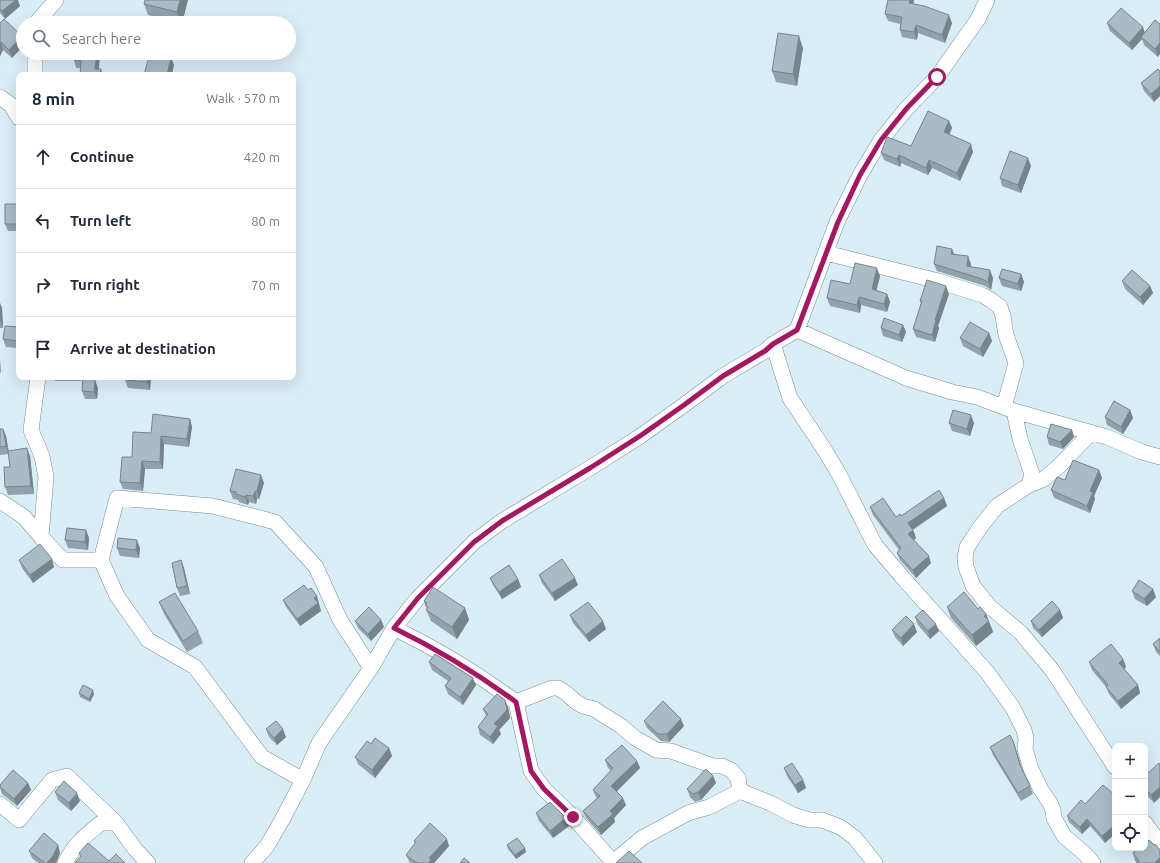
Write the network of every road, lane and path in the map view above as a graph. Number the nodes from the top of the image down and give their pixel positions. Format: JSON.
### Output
{"nodes":[{"id":1,"x":56,"y":0,"type":"edge"},
{"id":2,"x":988,"y":0,"type":"edge"},
{"id":3,"x":42,"y":16,"type":"edge"},
{"id":4,"x":35,"y":60,"type":"edge"},
{"id":5,"x":34,"y":72,"type":"edge"},
{"id":6,"x":0,"y":97,"type":"edge"},
{"id":7,"x":16,"y":113,"type":"edge"},
{"id":8,"x":826,"y":253,"type":"junction"},
{"id":9,"x":797,"y":330,"type":"junction"},
{"id":10,"x":773,"y":344,"type":"junction"},
{"id":11,"x":38,"y":380,"type":"edge"},
{"id":12,"x":1009,"y":409,"type":"junction"},
{"id":13,"x":1091,"y":433,"type":"junction"},
{"id":14,"x":1160,"y":457,"type":"edge"},
{"id":15,"x":1029,"y":485,"type":"junction"},
{"id":16,"x":0,"y":501,"type":"edge"},
{"id":17,"x":41,"y":537,"type":"junction"},
{"id":18,"x":101,"y":560,"type":"junction"},
{"id":19,"x":394,"y":628,"type":"junction"},
{"id":20,"x":372,"y":668,"type":"junction"},
{"id":21,"x":516,"y":702,"type":"junction"},
{"id":22,"x":1112,"y":762,"type":"edge"},
{"id":23,"x":303,"y":780,"type":"junction"},
{"id":24,"x":740,"y":791,"type":"junction"},
{"id":25,"x":0,"y":804,"type":"edge"},
{"id":26,"x":116,"y":823,"type":"junction"},
{"id":27,"x":1148,"y":827,"type":"edge"},
{"id":28,"x":1160,"y":844,"type":"edge"},
{"id":29,"x":65,"y":863,"type":"edge"},
{"id":30,"x":148,"y":863,"type":"edge"},
{"id":31,"x":252,"y":863,"type":"edge"},
{"id":32,"x":612,"y":863,"type":"edge"},
{"id":33,"x":875,"y":863,"type":"edge"},
{"id":34,"x":1093,"y":863,"type":"edge"}],
"edges":[{"from":1,"to":3,"type":"street"},
{"from":2,"to":8,"type":"street"},
{"from":4,"to":5,"type":"street"},
{"from":6,"to":7,"type":"street"},
{"from":8,"to":9,"type":"street"},
{"from":8,"to":12,"type":"street"},
{"from":9,"to":10,"type":"street"},
{"from":9,"to":12,"type":"street"},
{"from":10,"to":19,"type":"street"},
{"from":10,"to":34,"type":"street"},
{"from":11,"to":17,"type":"street"},
{"from":12,"to":13,"type":"street"},
{"from":12,"to":15,"type":"street"},
{"from":13,"to":14,"type":"street"},
{"from":13,"to":15,"type":"street"},
{"from":15,"to":22,"type":"street"},
{"from":16,"to":17,"type":"street"},
{"from":17,"to":18,"type":"street"},
{"from":18,"to":20,"type":"street"},
{"from":18,"to":23,"type":"street"},
{"from":19,"to":20,"type":"street"},
{"from":19,"to":21,"type":"street"},
{"from":20,"to":23,"type":"street"},
{"from":21,"to":24,"type":"street"},
{"from":21,"to":32,"type":"street"},
{"from":23,"to":31,"type":"street"},
{"from":24,"to":32,"type":"street"},
{"from":24,"to":33,"type":"street"},
{"from":25,"to":26,"type":"street"},
{"from":26,"to":29,"type":"street"},
{"from":26,"to":30,"type":"street"},
{"from":27,"to":28,"type":"street"}]}
